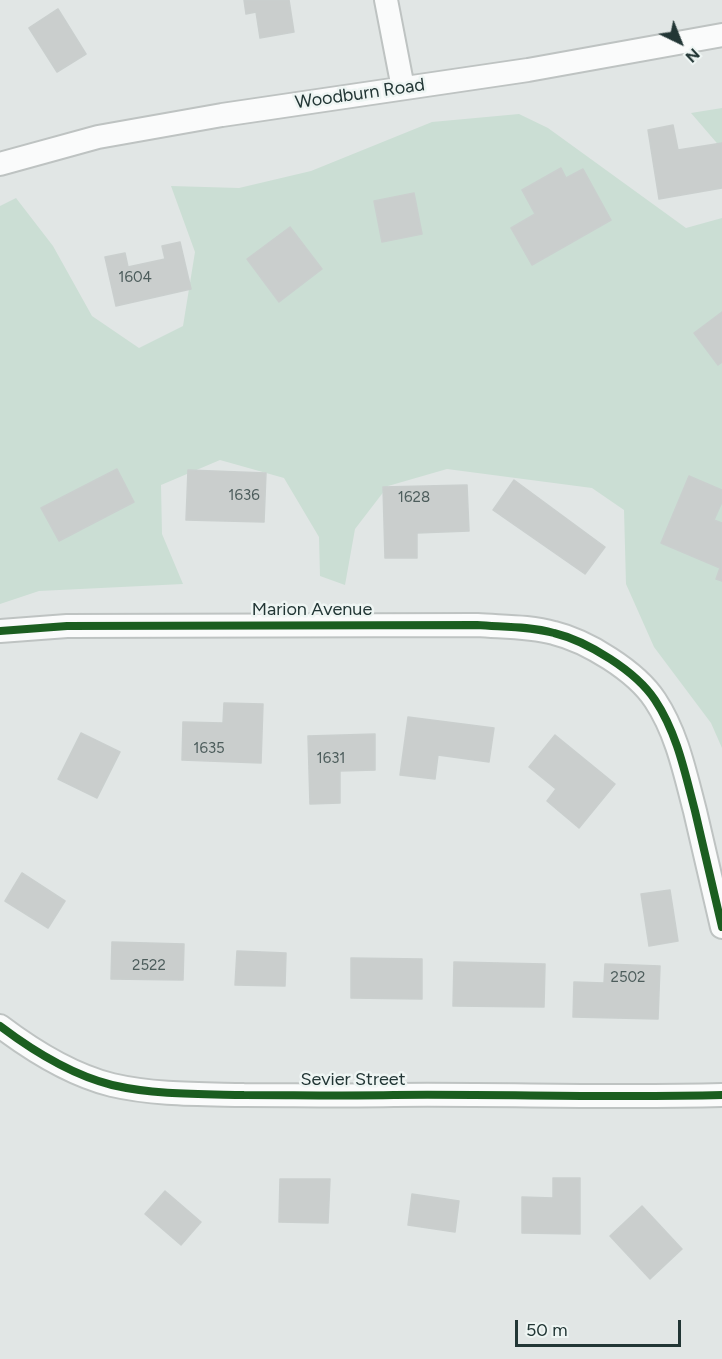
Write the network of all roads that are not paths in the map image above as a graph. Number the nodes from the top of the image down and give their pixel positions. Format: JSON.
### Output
{"nodes":[{"id":1,"x":386,"y":0,"type":"edge"},
{"id":2,"x":722,"y":35,"type":"edge"},
{"id":3,"x":403,"y":88,"type":"junction"},
{"id":4,"x":0,"y":164,"type":"edge"},
{"id":5,"x":0,"y":631,"type":"edge"},
{"id":6,"x":722,"y":927,"type":"edge"},
{"id":7,"x":0,"y":1026,"type":"edge"},
{"id":8,"x":722,"y":1095,"type":"edge"}],
"edges":[{"from":1,"to":3,"type":"street"},
{"from":2,"to":3,"type":"street","name":"Woodburn Road"},
{"from":3,"to":4,"type":"street","name":"Woodburn Road"},
{"from":5,"to":6,"type":"street","name":"Marion Avenue"},
{"from":7,"to":8,"type":"street","name":"Sevier Street"}]}
